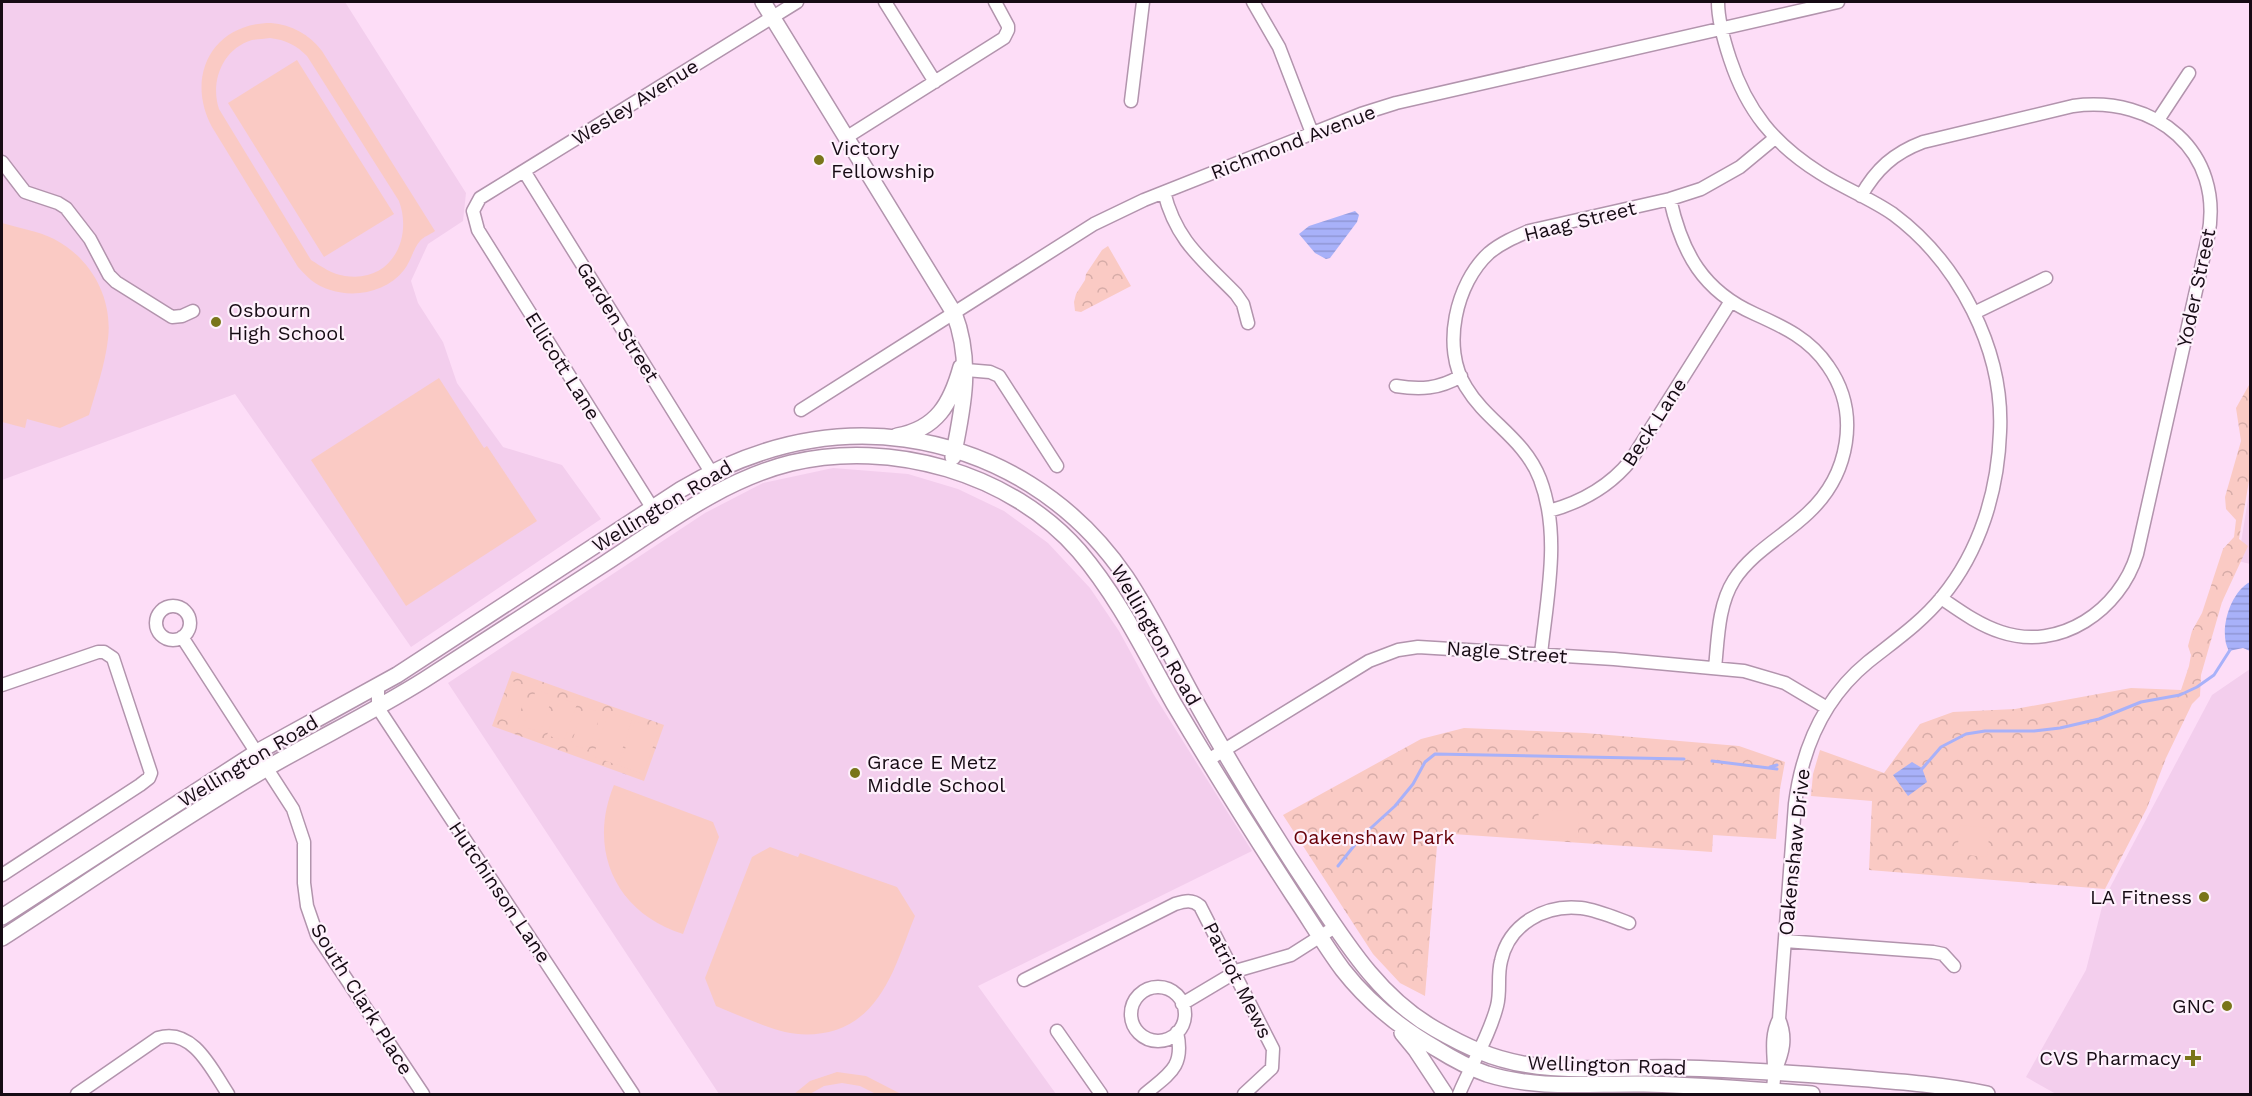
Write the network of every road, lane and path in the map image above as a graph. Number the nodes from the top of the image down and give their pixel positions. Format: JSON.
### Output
{"nodes":[{"id":1,"x":763,"y":2,"type":"edge"},
{"id":2,"x":797,"y":2,"type":"edge"},
{"id":3,"x":885,"y":2,"type":"edge"},
{"id":4,"x":995,"y":2,"type":"edge"},
{"id":5,"x":1143,"y":2,"type":"edge"},
{"id":6,"x":1253,"y":2,"type":"edge"},
{"id":7,"x":1718,"y":2,"type":"edge"},
{"id":8,"x":1838,"y":2,"type":"edge"},
{"id":9,"x":772,"y":16,"type":"junction"},
{"id":10,"x":1721,"y":28,"type":"junction"},
{"id":11,"x":2189,"y":73,"type":"dead end"},
{"id":12,"x":935,"y":82,"type":"junction"},
{"id":13,"x":1131,"y":101,"type":"dead end"},
{"id":14,"x":2158,"y":120,"type":"junction"},
{"id":15,"x":1312,"y":133,"type":"junction"},
{"id":16,"x":847,"y":137,"type":"junction"},
{"id":17,"x":1775,"y":138,"type":"junction"},
{"id":18,"x":2,"y":162,"type":"edge"},
{"id":19,"x":524,"y":171,"type":"junction"},
{"id":20,"x":1164,"y":192,"type":"junction"},
{"id":21,"x":1861,"y":196,"type":"junction"},
{"id":22,"x":1670,"y":199,"type":"junction"},
{"id":23,"x":475,"y":204,"type":"joint"},
{"id":24,"x":2046,"y":278,"type":"dead end"},
{"id":25,"x":1731,"y":301,"type":"junction"},
{"id":26,"x":193,"y":311,"type":"dead end"},
{"id":27,"x":954,"y":313,"type":"junction"},
{"id":28,"x":1974,"y":313,"type":"junction"},
{"id":29,"x":1248,"y":323,"type":"dead end"},
{"id":30,"x":965,"y":363,"type":"junction"},
{"id":31,"x":1461,"y":376,"type":"junction"},
{"id":32,"x":1396,"y":386,"type":"dead end"},
{"id":33,"x":801,"y":410,"type":"dead end"},
{"id":34,"x":891,"y":437,"type":"junction"},
{"id":35,"x":955,"y":450,"type":"junction"},
{"id":36,"x":1057,"y":466,"type":"dead end"},
{"id":37,"x":951,"y":470,"type":"junction"},
{"id":38,"x":711,"y":472,"type":"junction"},
{"id":39,"x":653,"y":509,"type":"junction"},
{"id":40,"x":1549,"y":511,"type":"junction"},
{"id":41,"x":663,"y":525,"type":"junction"},
{"id":42,"x":1941,"y":598,"type":"junction"},
{"id":43,"x":182,"y":637,"type":"dead end"},
{"id":44,"x":1541,"y":654,"type":"junction"},
{"id":45,"x":1715,"y":668,"type":"junction"},
{"id":46,"x":2,"y":685,"type":"edge"},
{"id":47,"x":378,"y":686,"type":"junction"},
{"id":48,"x":378,"y":708,"type":"junction"},
{"id":49,"x":1827,"y":708,"type":"junction"},
{"id":50,"x":1224,"y":751,"type":"junction"},
{"id":51,"x":257,"y":752,"type":"junction"},
{"id":52,"x":1208,"y":760,"type":"junction"},
{"id":53,"x":268,"y":768,"type":"junction"},
{"id":54,"x":2,"y":875,"type":"edge"},
{"id":55,"x":2,"y":917,"type":"edge"},
{"id":56,"x":1629,"y":923,"type":"dead end"},
{"id":57,"x":1335,"y":927,"type":"junction"},
{"id":58,"x":1321,"y":937,"type":"junction"},
{"id":59,"x":2,"y":938,"type":"edge"},
{"id":60,"x":1785,"y":941,"type":"junction"},
{"id":61,"x":1954,"y":966,"type":"dead end"},
{"id":62,"x":1234,"y":973,"type":"junction"},
{"id":63,"x":1024,"y":980,"type":"dead end"},
{"id":64,"x":1182,"y":1004,"type":"junction"},
{"id":65,"x":1387,"y":1014,"type":"junction"},
{"id":66,"x":1057,"y":1031,"type":"dead end"},
{"id":67,"x":1177,"y":1032,"type":"junction"},
{"id":68,"x":1479,"y":1052,"type":"junction"},
{"id":69,"x":1472,"y":1068,"type":"junction"},
{"id":70,"x":1774,"y":1072,"type":"junction"},
{"id":71,"x":1772,"y":1093,"type":"edge"},
{"id":72,"x":1792,"y":1094,"type":"edge"},
{"id":73,"x":76,"y":1095,"type":"edge"},
{"id":74,"x":228,"y":1095,"type":"edge"},
{"id":75,"x":423,"y":1095,"type":"edge"},
{"id":76,"x":633,"y":1095,"type":"edge"},
{"id":77,"x":1101,"y":1095,"type":"edge"},
{"id":78,"x":1145,"y":1095,"type":"edge"},
{"id":79,"x":1244,"y":1095,"type":"edge"},
{"id":80,"x":1445,"y":1095,"type":"edge"},
{"id":81,"x":1459,"y":1095,"type":"edge"},
{"id":82,"x":1812,"y":1095,"type":"edge"},
{"id":83,"x":1987,"y":1095,"type":"edge"}],
"edges":[{"from":1,"to":9,"type":"main road"},
{"from":2,"to":9,"type":"street","name":"Wesley Avenue"},
{"from":3,"to":12,"type":"street"},
{"from":4,"to":12,"type":"street"},
{"from":5,"to":13,"type":"street"},
{"from":6,"to":15,"type":"street"},
{"from":7,"to":10,"type":"street","name":"Oakenshaw Drive"},
{"from":8,"to":10,"type":"street","name":"Richmond Avenue"},
{"from":9,"to":16,"type":"main road"},
{"from":9,"to":19,"type":"street","name":"Wesley Avenue"},
{"from":10,"to":15,"type":"street","name":"Richmond Avenue"},
{"from":10,"to":17,"type":"street","name":"Oakenshaw Drive"},
{"from":11,"to":14,"type":"street"},
{"from":12,"to":16,"type":"street"},
{"from":14,"to":21,"type":"street","name":"Yoder Street"},
{"from":14,"to":42,"type":"street","name":"Yoder Street"},
{"from":15,"to":20,"type":"street","name":"Richmond Avenue"},
{"from":16,"to":27,"type":"main road"},
{"from":17,"to":21,"type":"street","name":"Oakenshaw Drive"},
{"from":17,"to":22,"type":"street","name":"Haag Street"},
{"from":18,"to":26,"type":"street"},
{"from":19,"to":23,"type":"street","name":"Wesley Avenue"},
{"from":19,"to":38,"type":"street","name":"Garden Street"},
{"from":20,"to":27,"type":"street","name":"Richmond Avenue"},
{"from":20,"to":29,"type":"street"},
{"from":21,"to":28,"type":"street","name":"Oakenshaw Drive"},
{"from":22,"to":25,"type":"street"},
{"from":22,"to":31,"type":"street","name":"Haag Street"},
{"from":23,"to":39,"type":"street","name":"Ellicott Lane"},
{"from":24,"to":28,"type":"street"},
{"from":25,"to":40,"type":"street","name":"Beck Lane"},
{"from":25,"to":45,"type":"street"},
{"from":27,"to":30,"type":"main road"},
{"from":27,"to":33,"type":"street","name":"Richmond Avenue"},
{"from":28,"to":42,"type":"street","name":"Oakenshaw Drive"},
{"from":30,"to":34,"type":"main road"},
{"from":30,"to":35,"type":"main road"},
{"from":30,"to":36,"type":"street"},
{"from":31,"to":32,"type":"street"},
{"from":31,"to":40,"type":"street","name":"Haag Street"},
{"from":34,"to":35,"type":"main road","name":"Wellington Road"},
{"from":34,"to":38,"type":"main road","name":"Wellington Road"},
{"from":35,"to":37,"type":"main road"},
{"from":35,"to":50,"type":"main road","name":"Wellington Road"},
{"from":37,"to":41,"type":"main road","name":"Wellington Road"},
{"from":37,"to":52,"type":"main road","name":"Wellington Road"},
{"from":38,"to":39,"type":"main road","name":"Wellington Road"},
{"from":39,"to":41,"type":"street","name":"Ellicott Lane"},
{"from":39,"to":47,"type":"main road","name":"Wellington Road"},
{"from":40,"to":44,"type":"street","name":"Haag Street"},
{"from":41,"to":48,"type":"main road","name":"Wellington Road"},
{"from":42,"to":49,"type":"street","name":"Oakenshaw Drive"},
{"from":43,"to":51,"type":"street","name":"South Clark Place"},
{"from":44,"to":45,"type":"street","name":"Nagle Street"},
{"from":44,"to":50,"type":"street","name":"Nagle Street"},
{"from":45,"to":49,"type":"street","name":"Nagle Street"},
{"from":46,"to":54,"type":"street"},
{"from":47,"to":48,"type":"street"},
{"from":47,"to":51,"type":"main road","name":"Wellington Road"},
{"from":48,"to":53,"type":"main road","name":"Wellington Road"},
{"from":48,"to":76,"type":"street","name":"Hutchinson Lane"},
{"from":49,"to":60,"type":"street","name":"Oakenshaw Drive"},
{"from":50,"to":52,"type":"street","name":"Nagle Street"},
{"from":50,"to":57,"type":"main road","name":"Wellington Road"},
{"from":51,"to":53,"type":"street","name":"South Clark Place"},
{"from":51,"to":55,"type":"main road","name":"Wellington Road"},
{"from":52,"to":58,"type":"main road","name":"Wellington Road"},
{"from":53,"to":59,"type":"main road","name":"Wellington Road"},
{"from":53,"to":75,"type":"street","name":"South Clark Place"},
{"from":56,"to":68,"type":"street"},
{"from":57,"to":58,"type":"street"},
{"from":57,"to":68,"type":"main road","name":"Wellington Road"},
{"from":58,"to":62,"type":"street"},
{"from":58,"to":65,"type":"main road","name":"Wellington Road"},
{"from":60,"to":61,"type":"street"},
{"from":60,"to":70,"type":"street","name":"Oakenshaw Drive"},
{"from":62,"to":63,"type":"street","name":"Patriot Mews"},
{"from":62,"to":64,"type":"street"},
{"from":62,"to":79,"type":"street","name":"Patriot Mews"},
{"from":64,"to":67,"type":"street"},
{"from":64,"to":67,"type":"street"},
{"from":65,"to":69,"type":"main road","name":"Wellington Road"},
{"from":65,"to":80,"type":"main road"},
{"from":66,"to":77,"type":"street"},
{"from":67,"to":78,"type":"street"},
{"from":68,"to":69,"type":"street"},
{"from":68,"to":70,"type":"main road","name":"Wellington Road"},
{"from":69,"to":71,"type":"main road","name":"Wellington Road"},
{"from":69,"to":81,"type":"street"},
{"from":70,"to":71,"type":"street","name":"Oakenshaw Drive"},
{"from":70,"to":83,"type":"main road","name":"Wellington Road"},
{"from":71,"to":72,"type":"main road","name":"Wellington Road"},
{"from":72,"to":82,"type":"main road","name":"Wellington Road"},
{"from":73,"to":74,"type":"street"}]}
